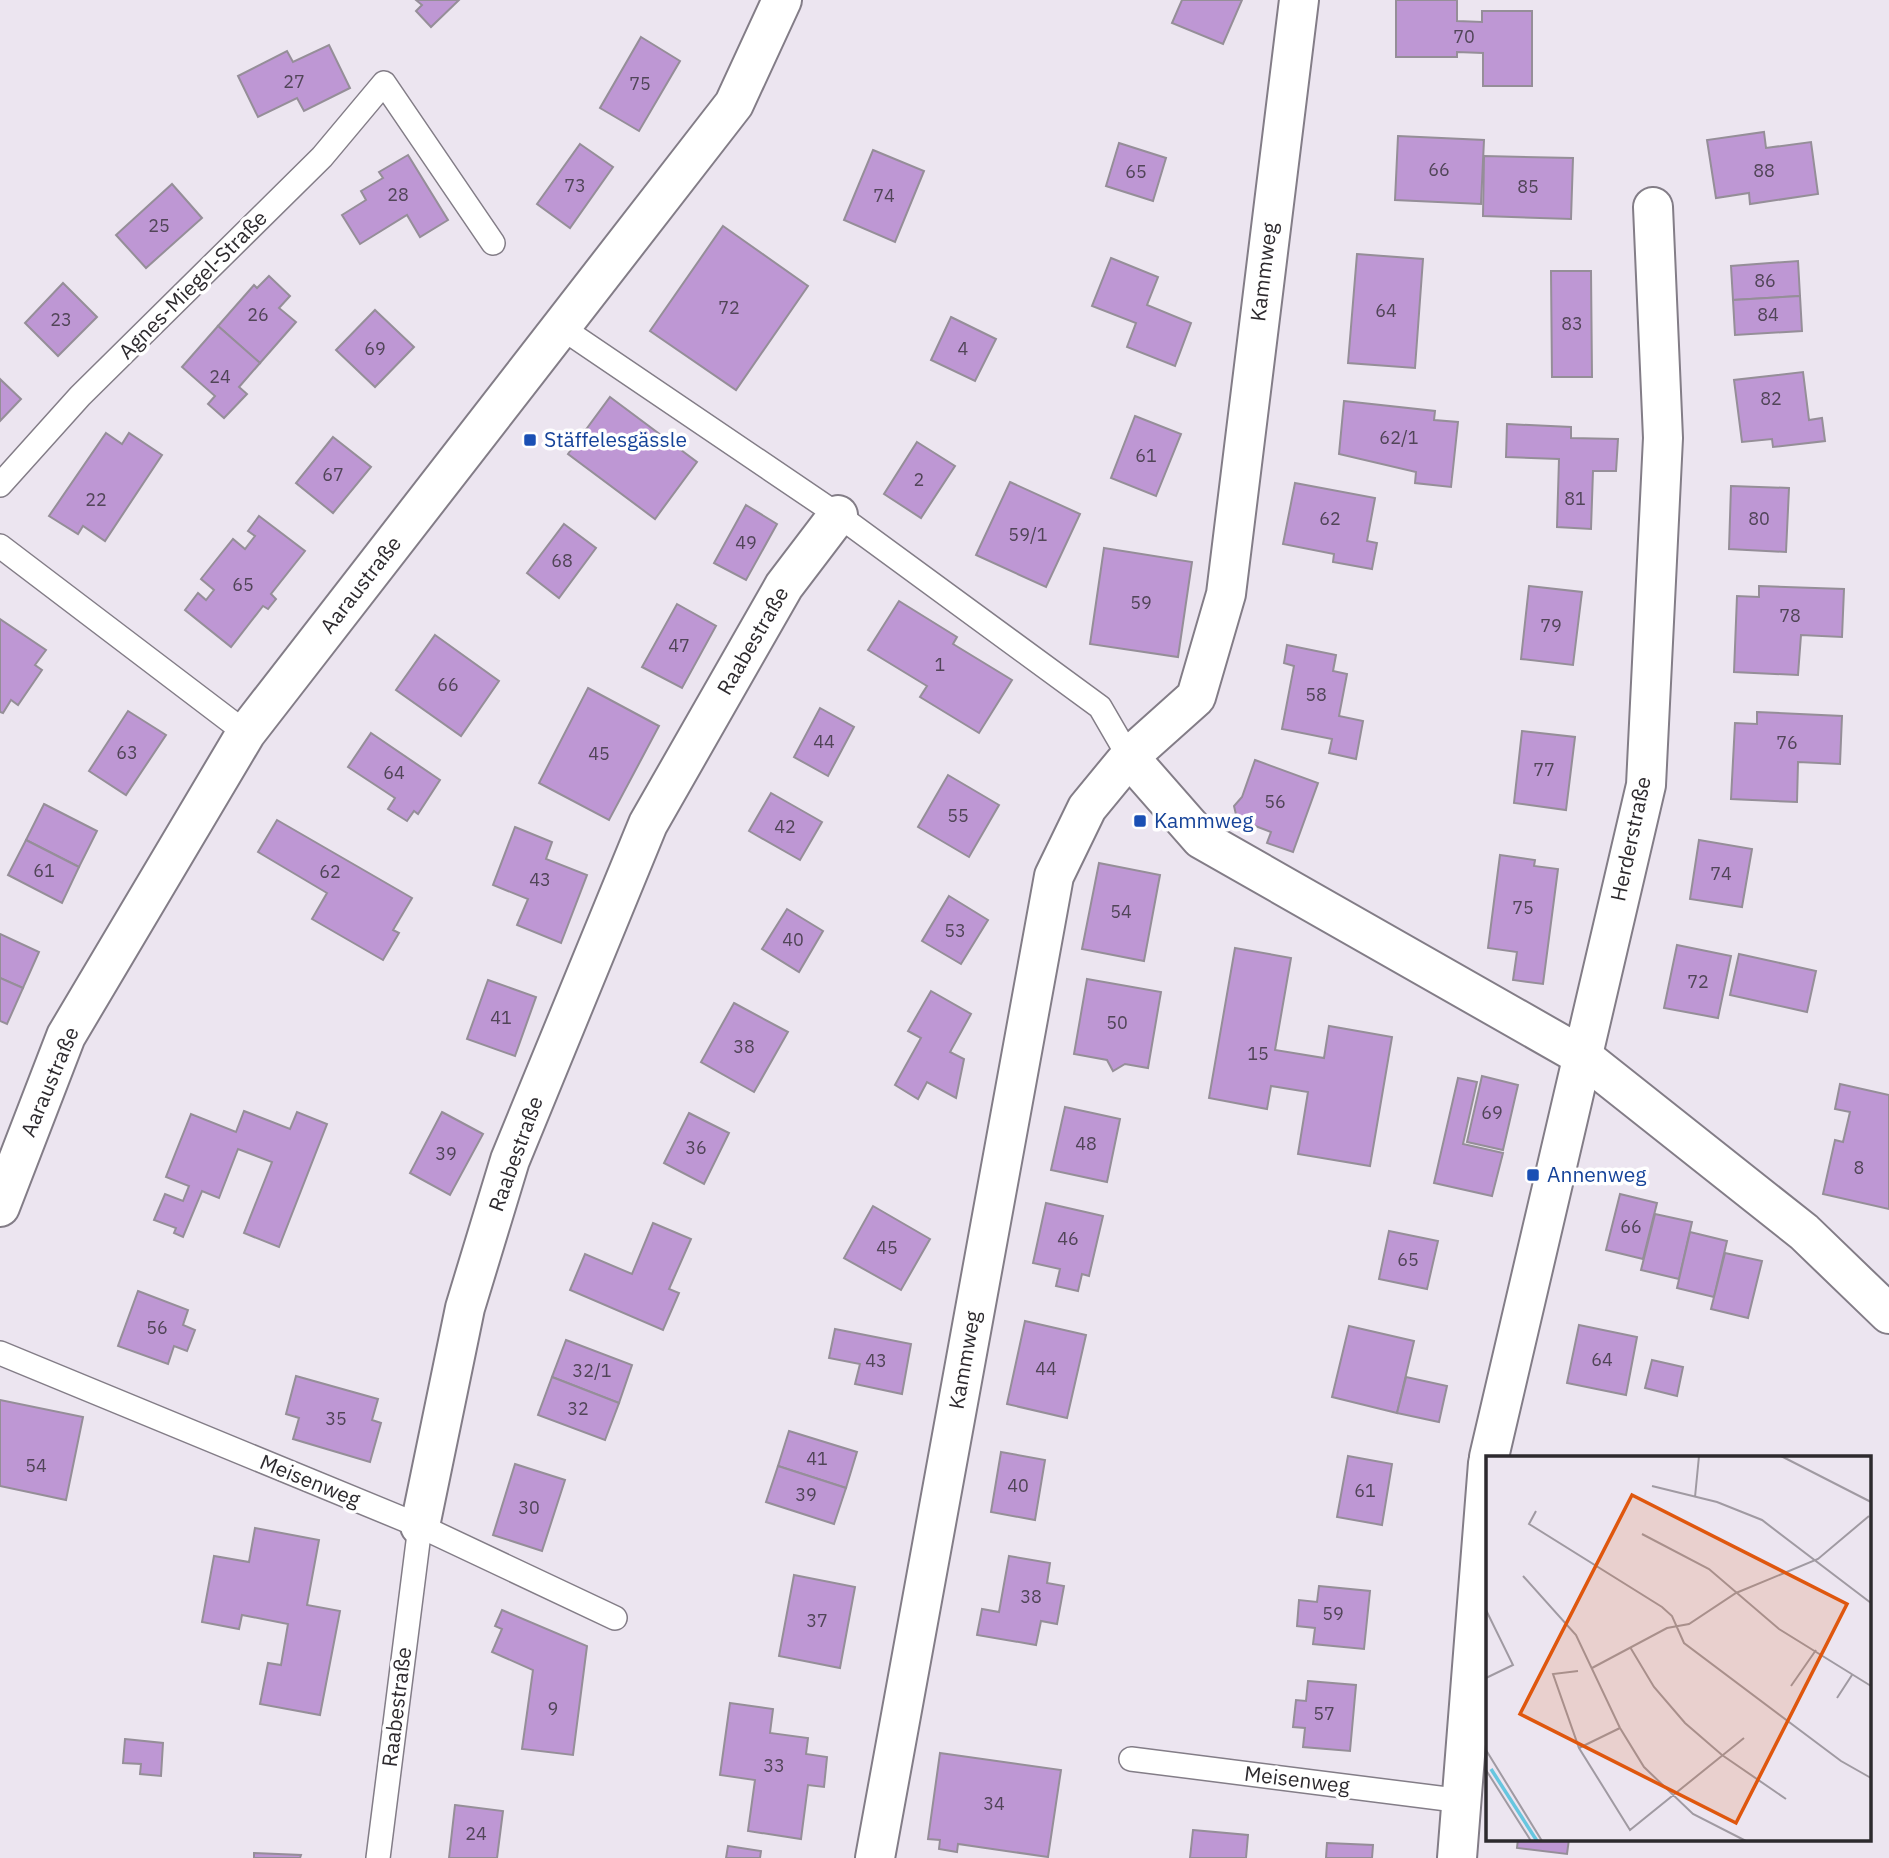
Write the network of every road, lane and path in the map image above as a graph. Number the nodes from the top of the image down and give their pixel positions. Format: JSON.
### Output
{"nodes":[{"id":1,"x":782,"y":0,"type":"edge"},
{"id":2,"x":1299,"y":0,"type":"edge"},
{"id":3,"x":1653,"y":207,"type":"dead end"},
{"id":4,"x":494,"y":243,"type":"dead end"},
{"id":5,"x":562,"y":328,"type":"junction"},
{"id":6,"x":0,"y":485,"type":"edge"},
{"id":7,"x":838,"y":515,"type":"junction"},
{"id":8,"x":0,"y":546,"type":"edge"},
{"id":9,"x":246,"y":733,"type":"junction"},
{"id":10,"x":1129,"y":757,"type":"junction"},
{"id":11,"x":1582,"y":1056,"type":"junction"},
{"id":12,"x":0,"y":1207,"type":"edge"},
{"id":13,"x":1889,"y":1314,"type":"edge"},
{"id":14,"x":0,"y":1353,"type":"edge"},
{"id":15,"x":1489,"y":1456,"type":"edge"},
{"id":16,"x":1486,"y":1490,"type":"edge"},
{"id":17,"x":419,"y":1526,"type":"junction"},
{"id":18,"x":615,"y":1618,"type":"dead end"},
{"id":19,"x":1131,"y":1759,"type":"dead end"},
{"id":20,"x":1463,"y":1801,"type":"junction"},
{"id":21,"x":378,"y":1858,"type":"edge"},
{"id":22,"x":875,"y":1858,"type":"edge"},
{"id":23,"x":1457,"y":1858,"type":"edge"}],
"edges":[{"from":1,"to":5,"type":"street","name":"Aaraustraße"},
{"from":2,"to":10,"type":"street","name":"Kammweg"},
{"from":3,"to":11,"type":"street","name":"Herderstraße"},
{"from":4,"to":6,"type":"lane","name":"Agnes-Miegel-Straße"},
{"from":5,"to":7,"type":"lane"},
{"from":5,"to":9,"type":"street","name":"Aaraustraße"},
{"from":7,"to":10,"type":"lane"},
{"from":7,"to":17,"type":"street","name":"Raabestraße"},
{"from":8,"to":9,"type":"lane"},
{"from":9,"to":12,"type":"street","name":"Aaraustraße"},
{"from":10,"to":11,"type":"street"},
{"from":10,"to":22,"type":"street","name":"Kammweg"},
{"from":11,"to":13,"type":"street"},
{"from":11,"to":15,"type":"street","name":"Herderstraße"},
{"from":14,"to":17,"type":"lane","name":"Meisenweg"},
{"from":16,"to":20,"type":"street"},
{"from":17,"to":18,"type":"lane","name":"Meisenweg"},
{"from":17,"to":21,"type":"lane","name":"Raabestraße"},
{"from":19,"to":20,"type":"lane","name":"Meisenweg"},
{"from":20,"to":23,"type":"street"}]}
